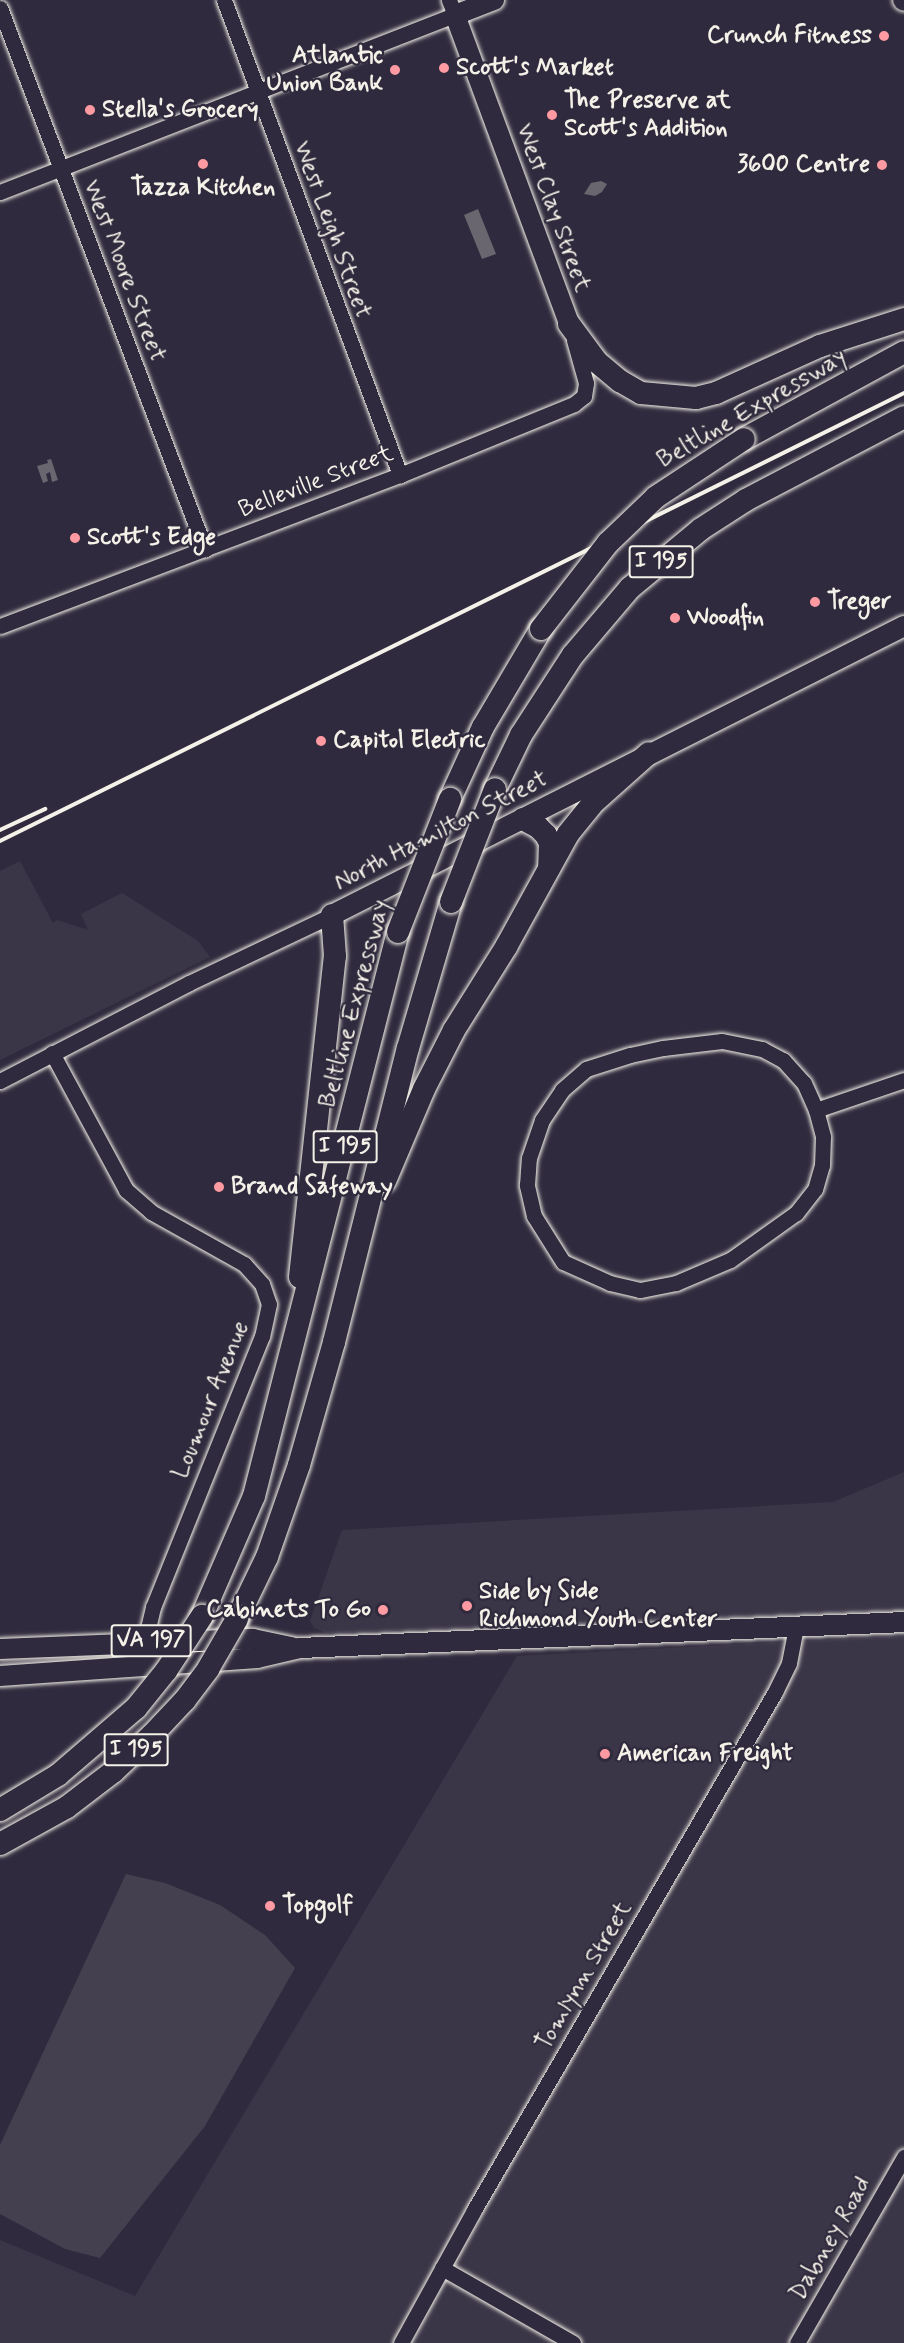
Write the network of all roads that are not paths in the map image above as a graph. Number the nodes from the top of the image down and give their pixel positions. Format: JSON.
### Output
{"nodes":[{"id":1,"x":224,"y":0,"type":"edge"},
{"id":2,"x":494,"y":0,"type":"edge"},
{"id":3,"x":452,"y":7,"type":"edge"},
{"id":4,"x":0,"y":8,"type":"edge"},
{"id":5,"x":257,"y":91,"type":"junction"},
{"id":6,"x":61,"y":169,"type":"junction"},
{"id":7,"x":0,"y":192,"type":"edge"},
{"id":8,"x":904,"y":319,"type":"edge"},
{"id":9,"x":569,"y":324,"type":"junction"},
{"id":10,"x":904,"y":352,"type":"edge"},
{"id":11,"x":547,"y":416,"type":"joint"},
{"id":12,"x":904,"y":417,"type":"edge"},
{"id":13,"x":400,"y":475,"type":"junction"},
{"id":14,"x":205,"y":549,"type":"junction"},
{"id":15,"x":1,"y":622,"type":"edge"},
{"id":16,"x":904,"y":626,"type":"edge"},
{"id":17,"x":649,"y":753,"type":"junction"},
{"id":18,"x":523,"y":819,"type":"junction"},
{"id":19,"x":549,"y":870,"type":"junction"},
{"id":20,"x":332,"y":915,"type":"junction"},
{"id":21,"x":52,"y":1053,"type":"junction"},
{"id":22,"x":904,"y":1080,"type":"edge"},
{"id":23,"x":0,"y":1081,"type":"edge"},
{"id":24,"x":816,"y":1110,"type":"junction"},
{"id":25,"x":359,"y":1237,"type":"junction"},
{"id":26,"x":291,"y":1362,"type":"junction"},
{"id":27,"x":904,"y":1622,"type":"edge"},
{"id":28,"x":796,"y":1627,"type":"junction"},
{"id":29,"x":145,"y":1641,"type":"junction"},
{"id":30,"x":300,"y":1648,"type":"junction"},
{"id":31,"x":0,"y":1649,"type":"edge"},
{"id":32,"x":140,"y":1666,"type":"junction"},
{"id":33,"x":0,"y":1676,"type":"edge"},
{"id":34,"x":0,"y":1810,"type":"edge"},
{"id":35,"x":0,"y":1844,"type":"edge"},
{"id":36,"x":904,"y":2157,"type":"edge"},
{"id":37,"x":442,"y":2268,"type":"junction"},
{"id":38,"x":400,"y":2343,"type":"edge"},
{"id":39,"x":573,"y":2343,"type":"edge"},
{"id":40,"x":797,"y":2343,"type":"edge"}],
"edges":[{"from":1,"to":5,"type":"street","name":"West Leigh Street"},
{"from":2,"to":3,"type":"main road"},
{"from":3,"to":5,"type":"street"},
{"from":3,"to":9,"type":"main road","name":"West Clay Street"},
{"from":4,"to":6,"type":"street","name":"West Moore Street"},
{"from":5,"to":6,"type":"street"},
{"from":5,"to":13,"type":"street","name":"West Leigh Street"},
{"from":6,"to":7,"type":"street"},
{"from":6,"to":14,"type":"street","name":"West Moore Street"},
{"from":8,"to":9,"type":"highway"},
{"from":9,"to":11,"type":"street","name":"West Clay Street"},
{"from":10,"to":26,"type":"highway","name":"Beltline Expressway","number":"I 195","bridge":true},
{"from":11,"to":13,"type":"street","name":"Belleville Street"},
{"from":12,"to":25,"type":"highway","number":"I 195","bridge":true},
{"from":13,"to":14,"type":"street","name":"Belleville Street"},
{"from":14,"to":15,"type":"street","name":"Belleville Street"},
{"from":16,"to":17,"type":"main road","name":"North Hamilton Street"},
{"from":17,"to":18,"type":"main road","name":"North Hamilton Street"},
{"from":17,"to":19,"type":"highway"},
{"from":18,"to":19,"type":"highway"},
{"from":18,"to":20,"type":"main road","name":"North Hamilton Street"},
{"from":19,"to":25,"type":"highway"},
{"from":20,"to":21,"type":"street","name":"North Hamilton Street"},
{"from":20,"to":26,"type":"highway"},
{"from":21,"to":23,"type":"street","name":"North Hamilton Street"},
{"from":21,"to":29,"type":"street","name":"Loumour Avenue"},
{"from":22,"to":24,"type":"street"},
{"from":24,"to":24,"type":"street"},
{"from":25,"to":35,"type":"highway","number":"I 195","bridge":true},
{"from":26,"to":34,"type":"highway","name":"Beltline Expressway","number":"I 195","bridge":true},
{"from":27,"to":28,"type":"main road","number":"VA 197"},
{"from":28,"to":30,"type":"main road","number":"VA 197"},
{"from":28,"to":37,"type":"street","name":"Tomlynn Street"},
{"from":29,"to":30,"type":"main road","number":"VA 197"},
{"from":29,"to":31,"type":"main road","number":"VA 197"},
{"from":29,"to":32,"type":"street","name":"Loumour Avenue"},
{"from":30,"to":32,"type":"main road","number":"VA 197"},
{"from":32,"to":33,"type":"main road","number":"VA 197"},
{"from":36,"to":40,"type":"street","name":"Dabney Road"},
{"from":37,"to":38,"type":"street","name":"Tomlynn Street"},
{"from":37,"to":39,"type":"street"}]}
